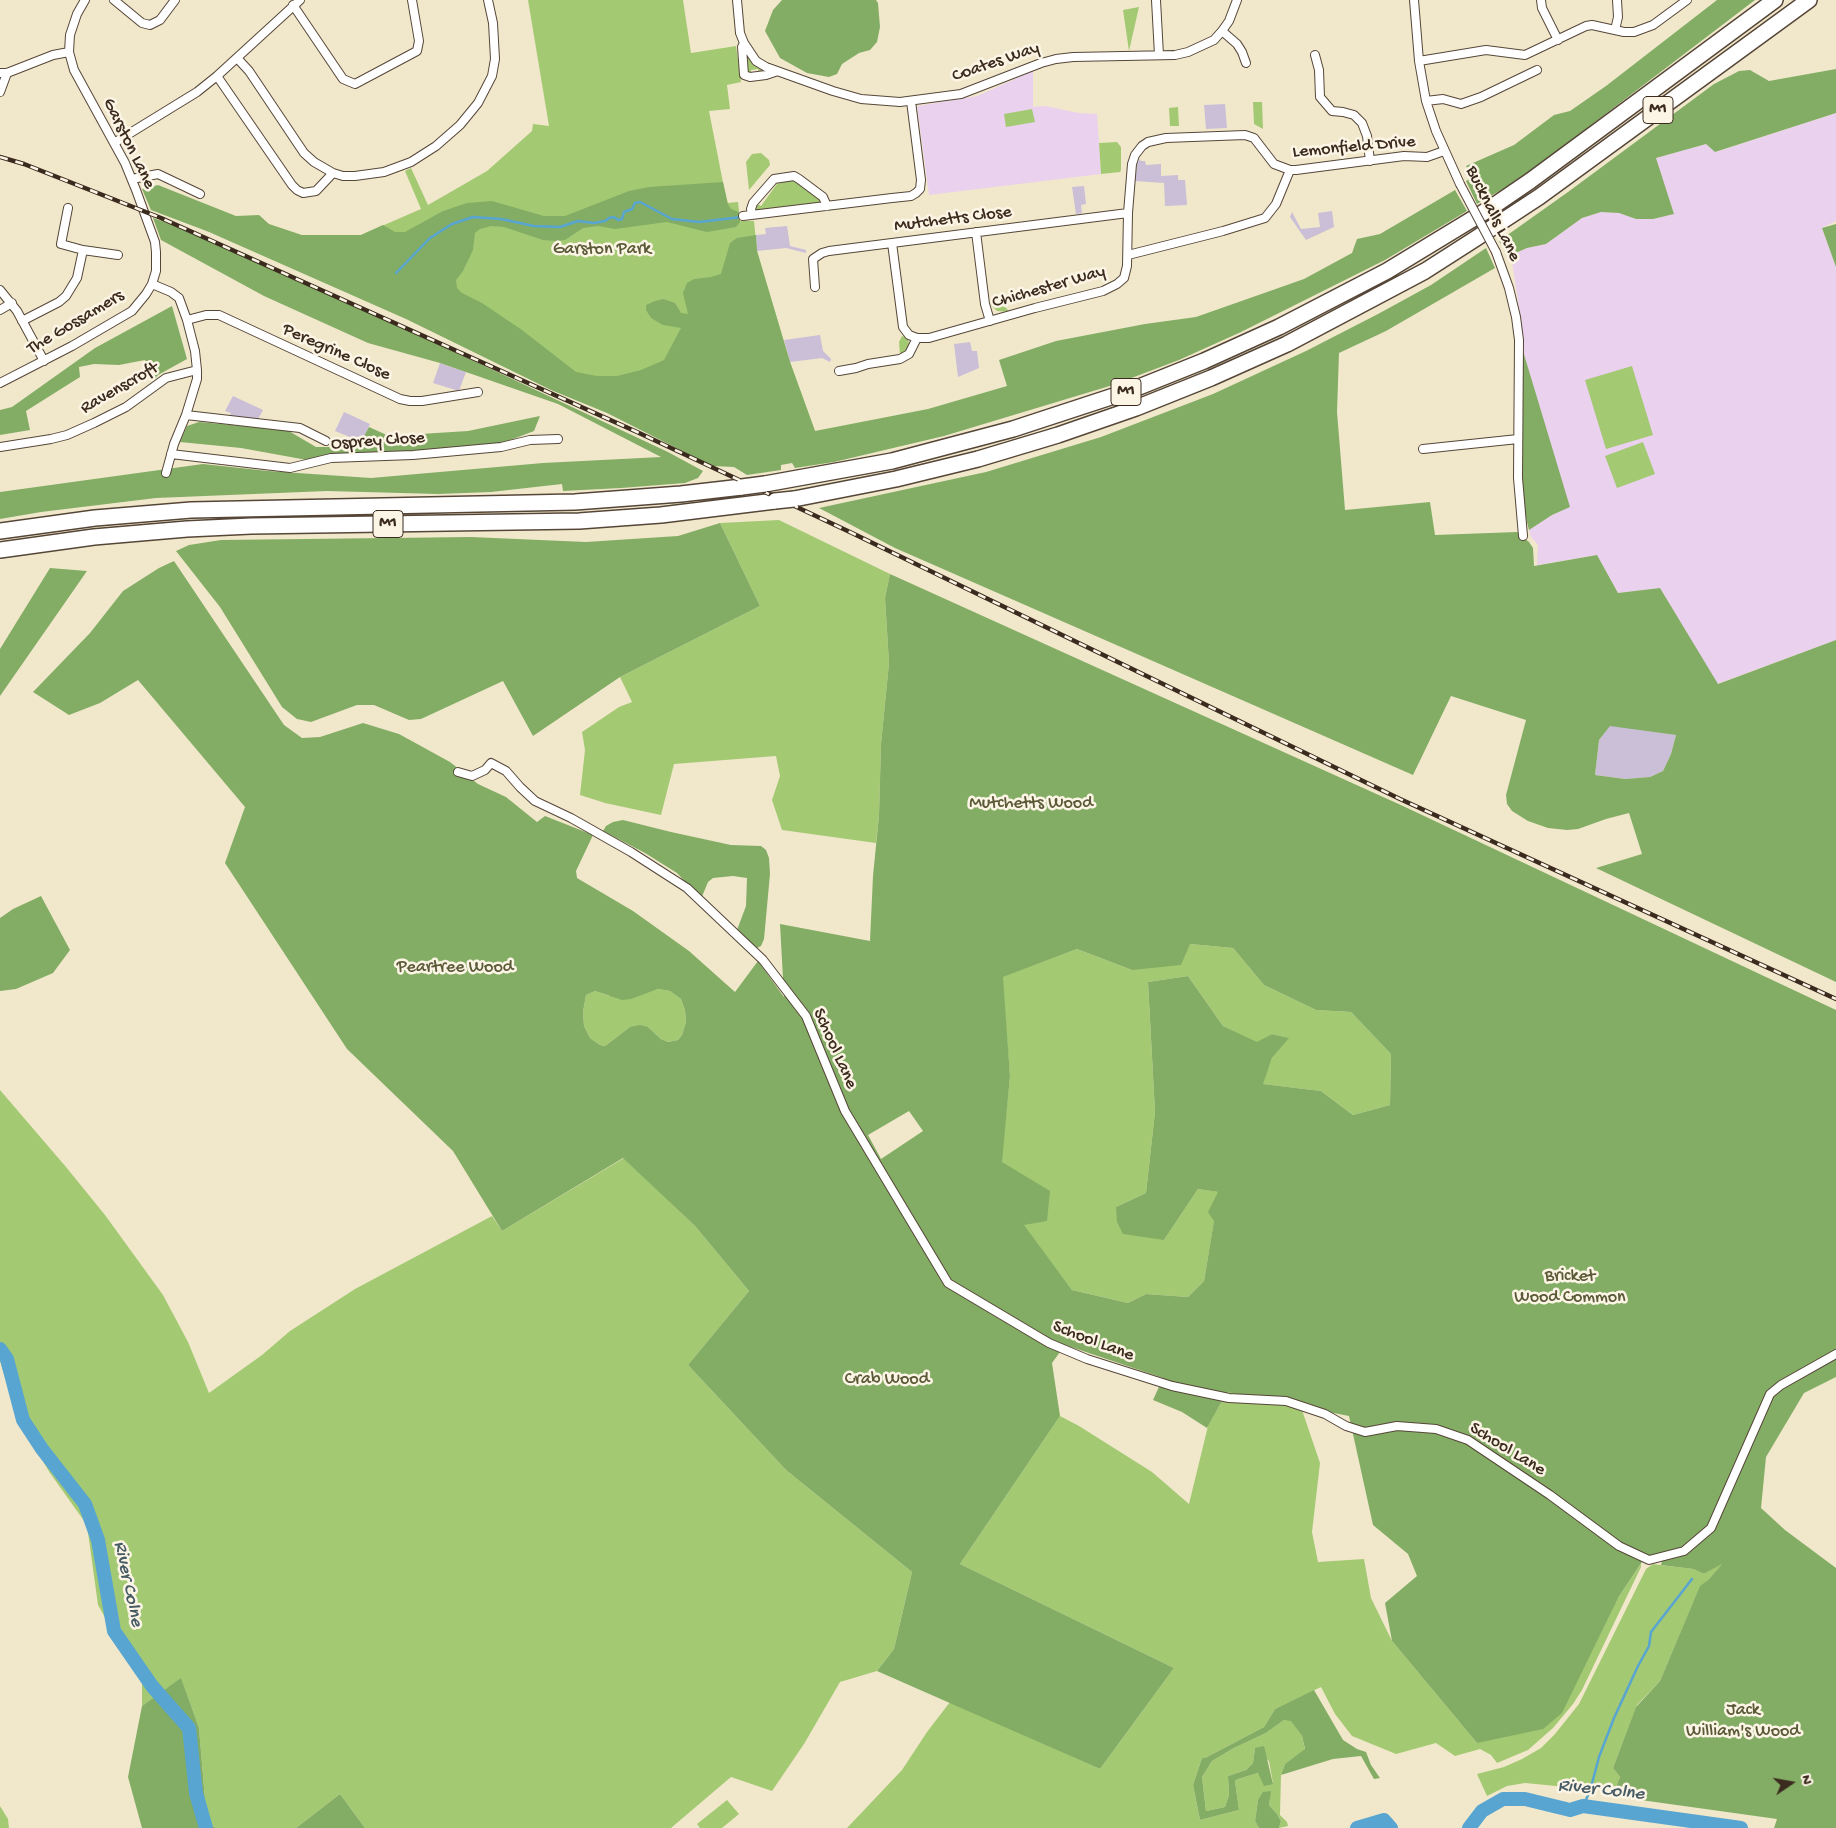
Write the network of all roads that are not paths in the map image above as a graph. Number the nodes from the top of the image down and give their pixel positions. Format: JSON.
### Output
{"nodes":[{"id":1,"x":85,"y":0,"type":"edge"},
{"id":2,"x":114,"y":0,"type":"edge"},
{"id":3,"x":175,"y":0,"type":"edge"},
{"id":4,"x":412,"y":0,"type":"edge"},
{"id":5,"x":488,"y":0,"type":"edge"},
{"id":6,"x":737,"y":0,"type":"edge"},
{"id":7,"x":1156,"y":0,"type":"edge"},
{"id":8,"x":1237,"y":0,"type":"edge"},
{"id":9,"x":1414,"y":0,"type":"edge"},
{"id":10,"x":1541,"y":0,"type":"edge"},
{"id":11,"x":1617,"y":0,"type":"edge"},
{"id":12,"x":1687,"y":0,"type":"edge"},
{"id":13,"x":1775,"y":0,"type":"edge"},
{"id":14,"x":1809,"y":0,"type":"edge"},
{"id":15,"x":296,"y":2,"type":"edge"},
{"id":16,"x":1614,"y":30,"type":"junction"},
{"id":17,"x":1222,"y":31,"type":"junction"},
{"id":18,"x":1558,"y":40,"type":"junction"},
{"id":19,"x":744,"y":43,"type":"junction"},
{"id":20,"x":69,"y":52,"type":"junction"},
{"id":21,"x":1159,"y":55,"type":"junction"},
{"id":22,"x":1315,"y":55,"type":"dead end"},
{"id":23,"x":237,"y":58,"type":"junction"},
{"id":24,"x":1419,"y":61,"type":"junction"},
{"id":25,"x":1246,"y":63,"type":"dead end"},
{"id":26,"x":1538,"y":70,"type":"dead end"},
{"id":27,"x":775,"y":72,"type":"junction"},
{"id":28,"x":3,"y":73,"type":"edge"},
{"id":29,"x":217,"y":76,"type":"junction"},
{"id":30,"x":0,"y":92,"type":"edge"},
{"id":31,"x":1426,"y":100,"type":"junction"},
{"id":32,"x":911,"y":101,"type":"junction"},
{"id":33,"x":114,"y":143,"type":"junction"},
{"id":34,"x":1444,"y":151,"type":"junction"},
{"id":35,"x":1370,"y":161,"type":"junction"},
{"id":36,"x":1290,"y":170,"type":"junction"},
{"id":37,"x":333,"y":174,"type":"junction"},
{"id":38,"x":132,"y":179,"type":"junction"},
{"id":39,"x":200,"y":194,"type":"dead end"},
{"id":40,"x":827,"y":206,"type":"junction"},
{"id":41,"x":68,"y":208,"type":"dead end"},
{"id":42,"x":1128,"y":213,"type":"junction"},
{"id":43,"x":752,"y":215,"type":"junction"},
{"id":44,"x":743,"y":216,"type":"dead end"},
{"id":45,"x":976,"y":232,"type":"junction"},
{"id":46,"x":892,"y":243,"type":"junction"},
{"id":47,"x":83,"y":250,"type":"junction"},
{"id":48,"x":118,"y":255,"type":"dead end"},
{"id":49,"x":1128,"y":255,"type":"junction"},
{"id":50,"x":152,"y":284,"type":"junction"},
{"id":51,"x":815,"y":287,"type":"dead end"},
{"id":52,"x":0,"y":290,"type":"edge"},
{"id":53,"x":140,"y":302,"type":"joint"},
{"id":54,"x":12,"y":303,"type":"junction"},
{"id":55,"x":0,"y":310,"type":"edge"},
{"id":56,"x":187,"y":320,"type":"junction"},
{"id":57,"x":22,"y":321,"type":"junction"},
{"id":58,"x":990,"y":321,"type":"junction"},
{"id":59,"x":917,"y":338,"type":"junction"},
{"id":60,"x":44,"y":361,"type":"junction"},
{"id":61,"x":197,"y":370,"type":"junction"},
{"id":62,"x":839,"y":371,"type":"dead end"},
{"id":63,"x":0,"y":383,"type":"edge"},
{"id":64,"x":478,"y":392,"type":"dead end"},
{"id":65,"x":186,"y":415,"type":"junction"},
{"id":66,"x":558,"y":439,"type":"dead end"},
{"id":67,"x":1518,"y":439,"type":"junction"},
{"id":68,"x":326,"y":441,"type":"dead end"},
{"id":69,"x":0,"y":447,"type":"edge"},
{"id":70,"x":1422,"y":449,"type":"dead end"},
{"id":71,"x":171,"y":454,"type":"junction"},
{"id":72,"x":166,"y":473,"type":"dead end"},
{"id":73,"x":0,"y":531,"type":"edge"},
{"id":74,"x":1523,"y":536,"type":"dead end"},
{"id":75,"x":0,"y":550,"type":"edge"},
{"id":76,"x":458,"y":772,"type":"dead end"},
{"id":77,"x":1836,"y":1354,"type":"edge"}],
"edges":[{"from":1,"to":20,"type":"street","name":"Garston Lane"},
{"from":2,"to":3,"type":"street"},
{"from":4,"to":15,"type":"street"},
{"from":5,"to":37,"type":"street"},
{"from":6,"to":19,"type":"street","name":"Coates Way"},
{"from":7,"to":21,"type":"street"},
{"from":8,"to":17,"type":"street","name":"Coates Way"},
{"from":9,"to":24,"type":"street","name":"Bucknalls Lane"},
{"from":10,"to":18,"type":"street"},
{"from":11,"to":16,"type":"street"},
{"from":12,"to":16,"type":"street"},
{"from":13,"to":73,"type":"highway","number":"M1","bridge":true},
{"from":14,"to":75,"type":"highway","number":"M1","bridge":true},
{"from":15,"to":23,"type":"street"},
{"from":16,"to":18,"type":"street"},
{"from":17,"to":21,"type":"street","name":"Coates Way"},
{"from":17,"to":25,"type":"street"},
{"from":18,"to":24,"type":"street"},
{"from":19,"to":27,"type":"street","name":"Coates Way"},
{"from":19,"to":27,"type":"street"},
{"from":20,"to":28,"type":"street"},
{"from":20,"to":33,"type":"street","name":"Garston Lane"},
{"from":21,"to":32,"type":"street","name":"Coates Way"},
{"from":22,"to":35,"type":"street"},
{"from":23,"to":29,"type":"street"},
{"from":23,"to":37,"type":"street"},
{"from":24,"to":31,"type":"street","name":"Bucknalls Lane"},
{"from":26,"to":31,"type":"street"},
{"from":27,"to":32,"type":"street","name":"Coates Way"},
{"from":28,"to":30,"type":"street"},
{"from":29,"to":33,"type":"street"},
{"from":29,"to":37,"type":"street"},
{"from":31,"to":34,"type":"street","name":"Bucknalls Lane"},
{"from":32,"to":40,"type":"street"},
{"from":33,"to":38,"type":"street","name":"Garston Lane"},
{"from":34,"to":35,"type":"street","name":"Lemonfield Drive"},
{"from":34,"to":67,"type":"street","name":"Bucknalls Lane","bridge":true},
{"from":35,"to":36,"type":"street","name":"Lemonfield Drive"},
{"from":36,"to":42,"type":"street","name":"Lemonfield Drive"},
{"from":36,"to":49,"type":"street"},
{"from":38,"to":39,"type":"street"},
{"from":38,"to":50,"type":"street","name":"Garston Lane"},
{"from":40,"to":43,"type":"street"},
{"from":40,"to":43,"type":"street"},
{"from":41,"to":47,"type":"street"},
{"from":42,"to":45,"type":"street","name":"Mutchetts Close"},
{"from":42,"to":49,"type":"street","name":"Chichester Way"},
{"from":43,"to":44,"type":"street"},
{"from":45,"to":46,"type":"street","name":"Mutchetts Close"},
{"from":45,"to":58,"type":"street"},
{"from":46,"to":51,"type":"street","name":"Mutchetts Close"},
{"from":46,"to":59,"type":"street"},
{"from":47,"to":48,"type":"street"},
{"from":47,"to":57,"type":"street"},
{"from":49,"to":58,"type":"street","name":"Chichester Way"},
{"from":50,"to":53,"type":"street","name":"Garston Lane"},
{"from":50,"to":56,"type":"street"},
{"from":52,"to":54,"type":"street"},
{"from":53,"to":60,"type":"street","name":"The Gossamers"},
{"from":54,"to":55,"type":"street"},
{"from":54,"to":57,"type":"street"},
{"from":56,"to":61,"type":"street"},
{"from":56,"to":64,"type":"street","name":"Peregrine Close"},
{"from":57,"to":60,"type":"street"},
{"from":58,"to":59,"type":"street","name":"Chichester Way"},
{"from":59,"to":62,"type":"street"},
{"from":60,"to":63,"type":"street","name":"The Gossamers"},
{"from":61,"to":65,"type":"street"},
{"from":61,"to":69,"type":"street","name":"Ravenscroft"},
{"from":65,"to":68,"type":"street"},
{"from":65,"to":71,"type":"street"},
{"from":66,"to":71,"type":"street","name":"Osprey Close"},
{"from":67,"to":70,"type":"street"},
{"from":67,"to":74,"type":"street","name":"Bucknalls Lane"},
{"from":71,"to":72,"type":"street"},
{"from":76,"to":77,"type":"street","name":"School Lane"}]}
